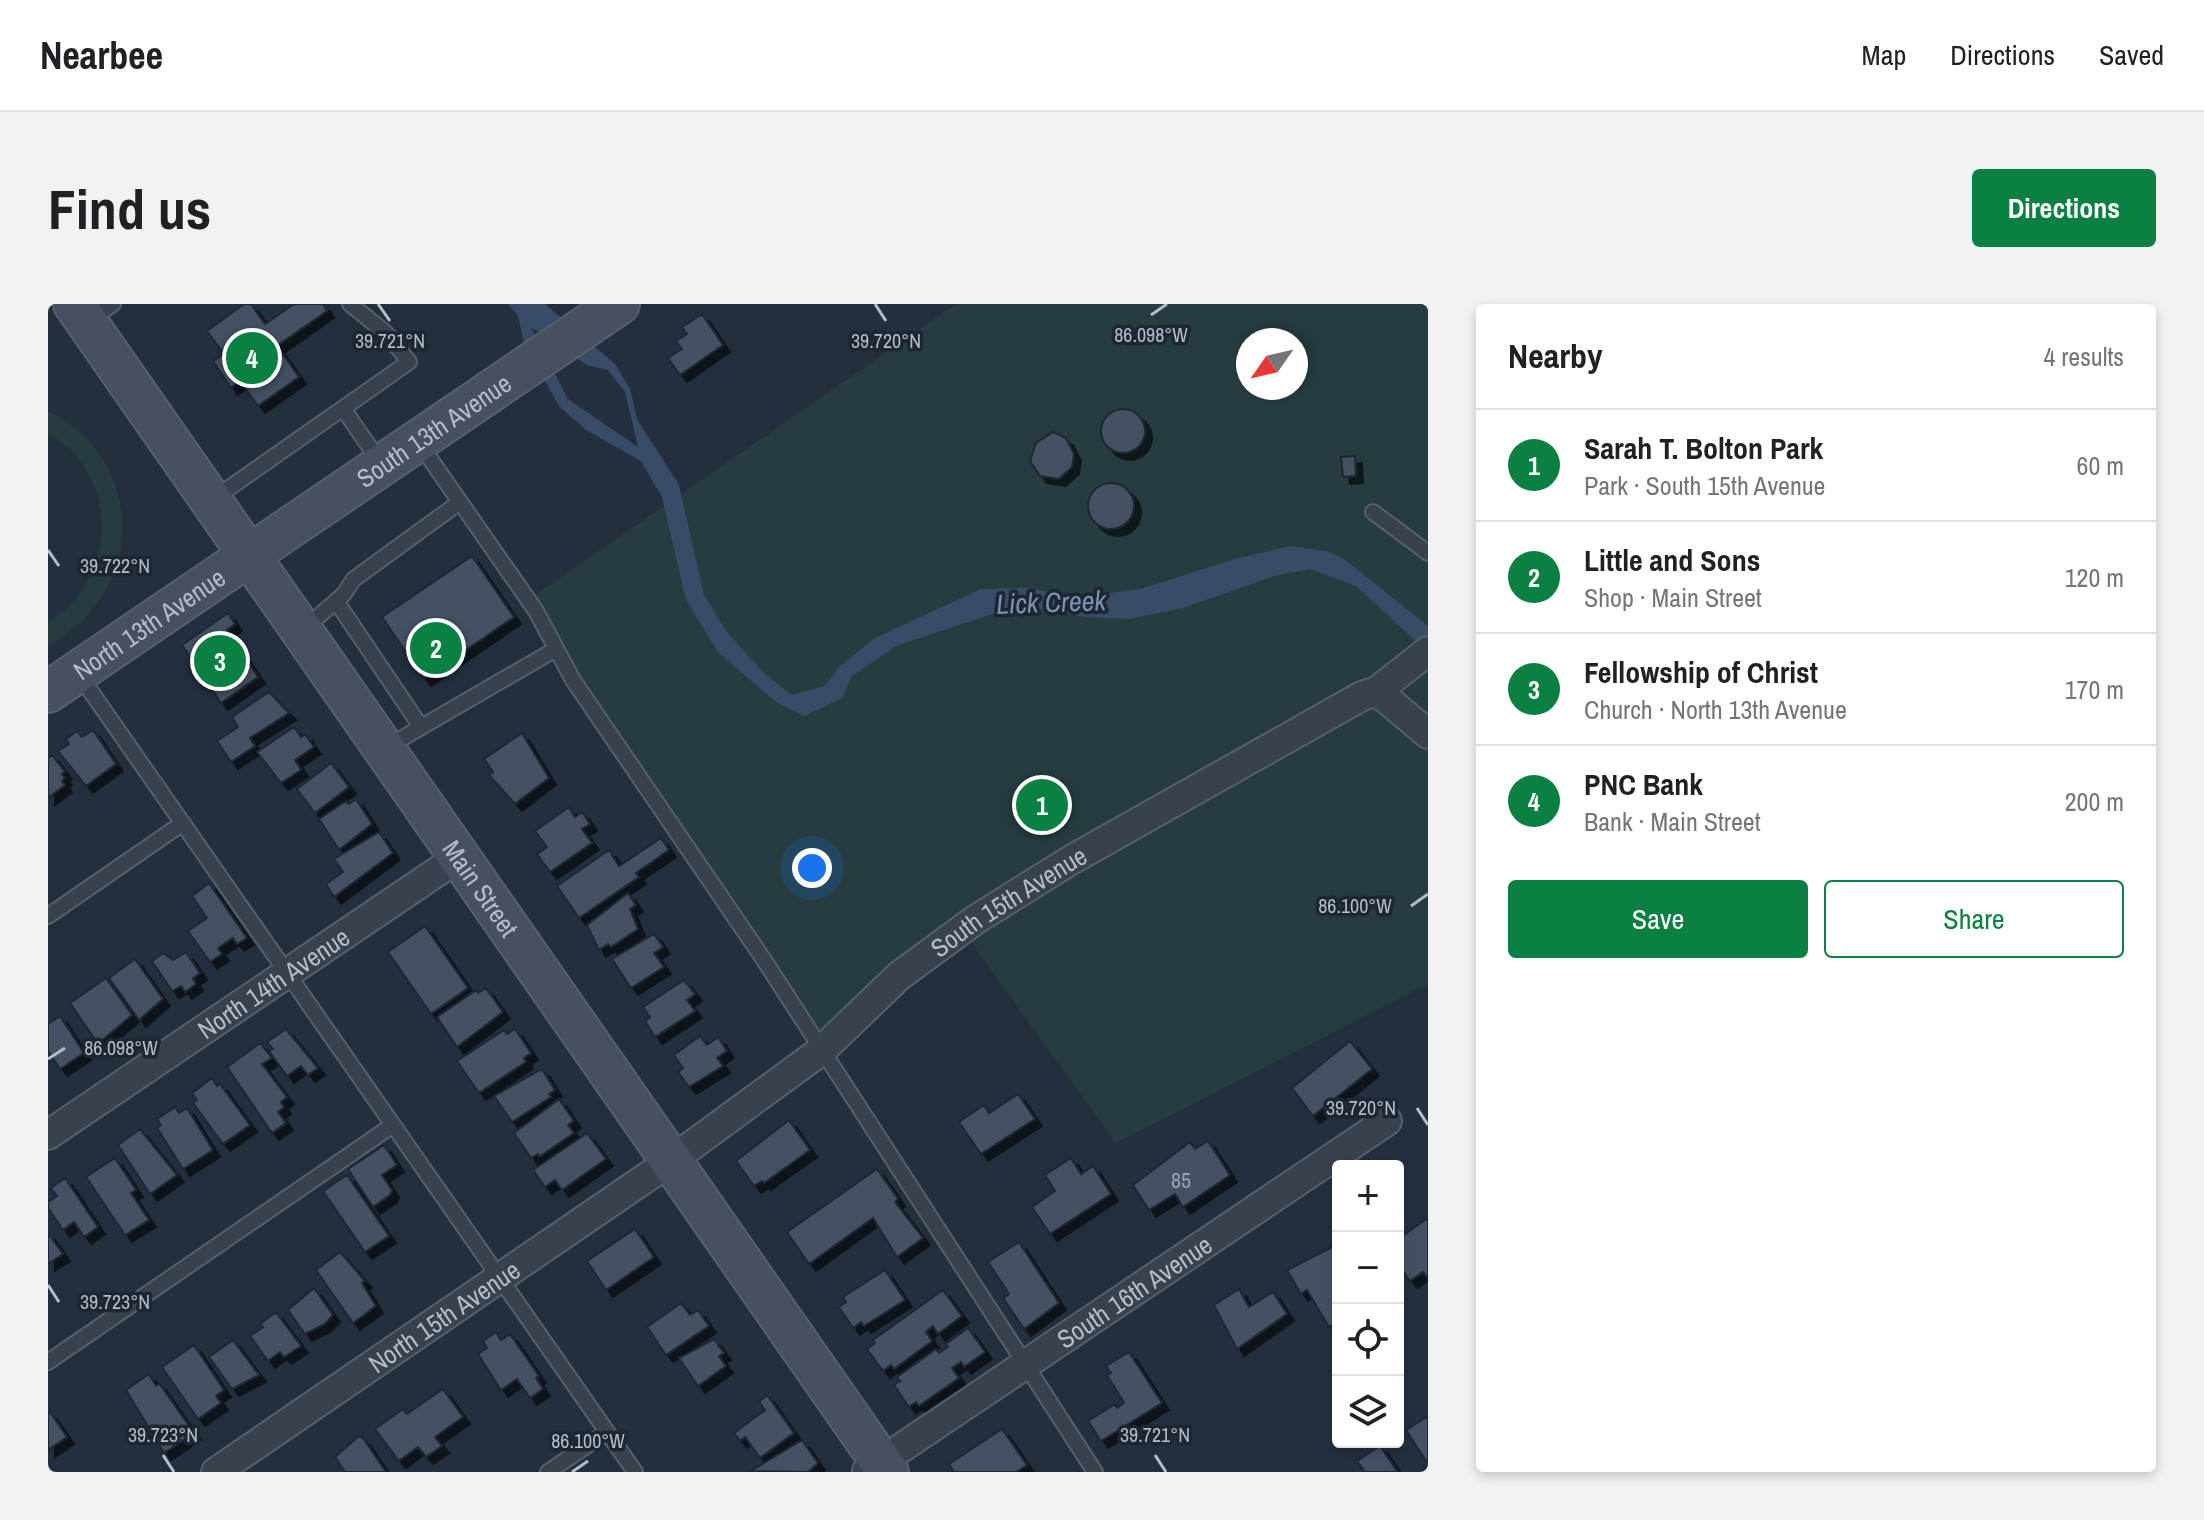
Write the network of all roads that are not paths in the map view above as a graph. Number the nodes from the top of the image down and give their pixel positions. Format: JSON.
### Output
{"nodes":[{"id":1,"x":350,"y":304,"type":"edge"},
{"id":2,"x":617,"y":305,"type":"edge"},
{"id":3,"x":91,"y":310,"type":"edge"},
{"id":4,"x":344,"y":410,"type":"junction"},
{"id":5,"x":417,"y":440,"type":"junction"},
{"id":6,"x":381,"y":464,"type":"junction"},
{"id":7,"x":211,"y":500,"type":"junction"},
{"id":8,"x":460,"y":502,"type":"junction"},
{"id":9,"x":1373,"y":512,"type":"dead end"},
{"id":10,"x":1428,"y":553,"type":"edge"},
{"id":11,"x":248,"y":555,"type":"junction"},
{"id":12,"x":336,"y":601,"type":"junction"},
{"id":13,"x":301,"y":631,"type":"junction"},
{"id":14,"x":556,"y":649,"type":"junction"},
{"id":15,"x":1424,"y":653,"type":"edge"},
{"id":16,"x":62,"y":682,"type":"edge"},
{"id":17,"x":1377,"y":691,"type":"junction"},
{"id":18,"x":421,"y":727,"type":"junction"},
{"id":19,"x":1428,"y":734,"type":"edge"},
{"id":20,"x":383,"y":749,"type":"junction"},
{"id":21,"x":183,"y":823,"type":"junction"},
{"id":22,"x":459,"y":857,"type":"junction"},
{"id":23,"x":48,"y":916,"type":"edge"},
{"id":24,"x":288,"y":975,"type":"junction"},
{"id":25,"x":822,"y":1050,"type":"junction"},
{"id":26,"x":1387,"y":1121,"type":"dead end"},
{"id":27,"x":393,"y":1125,"type":"junction"},
{"id":28,"x":48,"y":1135,"type":"edge"},
{"id":29,"x":672,"y":1160,"type":"junction"},
{"id":30,"x":500,"y":1278,"type":"junction"},
{"id":31,"x":48,"y":1362,"type":"edge"},
{"id":32,"x":1025,"y":1364,"type":"junction"},
{"id":33,"x":607,"y":1432,"type":"junction"},
{"id":34,"x":878,"y":1469,"type":"edge"},
{"id":35,"x":216,"y":1472,"type":"edge"},
{"id":36,"x":548,"y":1472,"type":"edge"},
{"id":37,"x":635,"y":1472,"type":"edge"},
{"id":38,"x":1095,"y":1472,"type":"edge"}],
"edges":[{"from":1,"to":4,"type":"lane"},
{"from":2,"to":5,"type":"street","name":"South 13th Avenue"},
{"from":3,"to":7,"type":"street","name":"Main Street"},
{"from":4,"to":6,"type":"lane"},
{"from":4,"to":7,"type":"lane"},
{"from":5,"to":6,"type":"street","name":"South 13th Avenue"},
{"from":5,"to":8,"type":"lane"},
{"from":6,"to":11,"type":"street","name":"South 13th Avenue"},
{"from":7,"to":11,"type":"street","name":"Main Street"},
{"from":8,"to":12,"type":"lane"},
{"from":8,"to":14,"type":"lane"},
{"from":9,"to":10,"type":"lane"},
{"from":11,"to":13,"type":"street","name":"Main Street"},
{"from":11,"to":16,"type":"street","name":"North 13th Avenue"},
{"from":12,"to":13,"type":"lane"},
{"from":12,"to":18,"type":"lane"},
{"from":13,"to":20,"type":"street","name":"Main Street"},
{"from":14,"to":18,"type":"lane"},
{"from":14,"to":25,"type":"lane"},
{"from":15,"to":17,"type":"street","name":"South 15th Avenue"},
{"from":16,"to":21,"type":"lane"},
{"from":17,"to":19,"type":"street"},
{"from":17,"to":25,"type":"street","name":"South 15th Avenue"},
{"from":18,"to":20,"type":"lane"},
{"from":20,"to":22,"type":"street","name":"Main Street"},
{"from":21,"to":23,"type":"lane"},
{"from":21,"to":24,"type":"lane"},
{"from":22,"to":24,"type":"street","name":"North 14th Avenue"},
{"from":22,"to":29,"type":"street","name":"Main Street"},
{"from":24,"to":27,"type":"lane"},
{"from":24,"to":28,"type":"street","name":"North 14th Avenue"},
{"from":25,"to":29,"type":"street","name":"South 15th Avenue"},
{"from":25,"to":32,"type":"lane"},
{"from":26,"to":32,"type":"street","name":"South 16th Avenue"},
{"from":27,"to":30,"type":"lane"},
{"from":27,"to":31,"type":"lane"},
{"from":29,"to":30,"type":"street","name":"North 15th Avenue"},
{"from":29,"to":34,"type":"street","name":"Main Street"},
{"from":30,"to":33,"type":"lane"},
{"from":30,"to":35,"type":"street","name":"North 15th Avenue"},
{"from":32,"to":34,"type":"street","name":"South 16th Avenue"},
{"from":32,"to":38,"type":"lane"},
{"from":33,"to":36,"type":"lane"},
{"from":33,"to":37,"type":"lane"}]}
